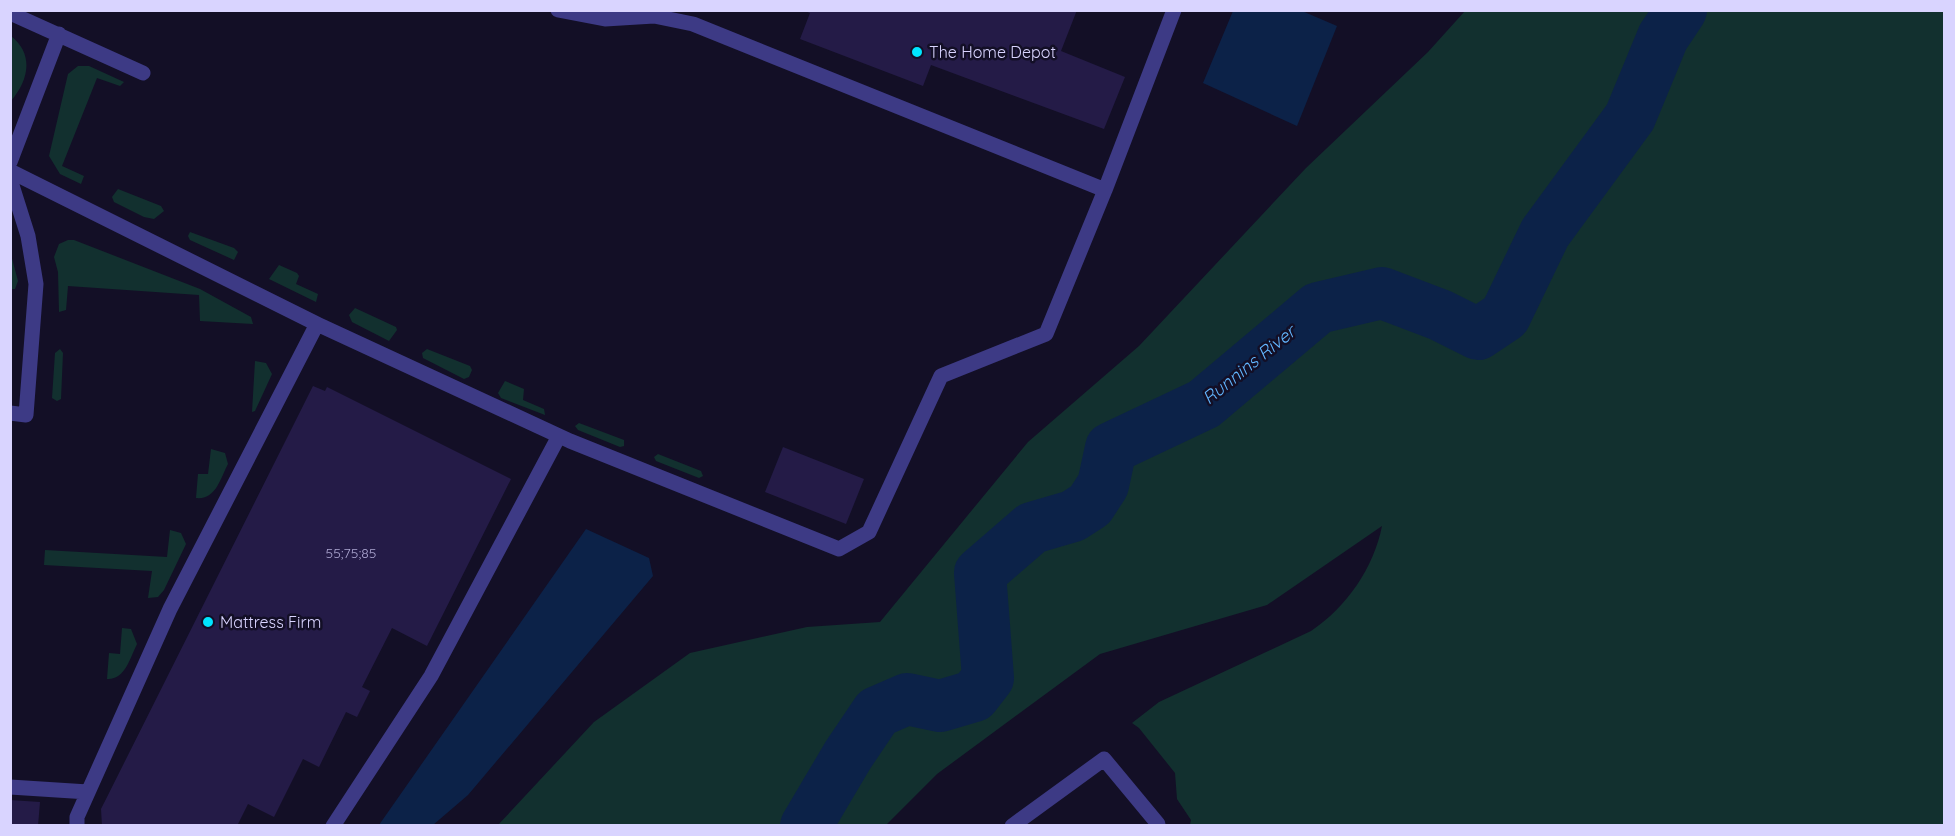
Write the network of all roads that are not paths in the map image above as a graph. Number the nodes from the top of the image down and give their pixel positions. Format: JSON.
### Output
{"nodes":[{"id":1,"x":558,"y":10,"type":"edge"},
{"id":2,"x":1174,"y":10,"type":"edge"},
{"id":3,"x":10,"y":13,"type":"edge"},
{"id":4,"x":59,"y":34,"type":"junction"},
{"id":5,"x":143,"y":73,"type":"dead end"},
{"id":6,"x":10,"y":162,"type":"edge"},
{"id":7,"x":10,"y":171,"type":"edge"},
{"id":8,"x":10,"y":179,"type":"edge"},
{"id":9,"x":1105,"y":190,"type":"junction"},
{"id":10,"x":317,"y":324,"type":"junction"},
{"id":11,"x":10,"y":413,"type":"edge"},
{"id":12,"x":559,"y":436,"type":"junction"},
{"id":13,"x":10,"y":787,"type":"edge"},
{"id":14,"x":88,"y":792,"type":"junction"},
{"id":15,"x":77,"y":825,"type":"edge"},
{"id":16,"x":333,"y":825,"type":"edge"},
{"id":17,"x":1012,"y":825,"type":"edge"},
{"id":18,"x":1156,"y":825,"type":"edge"}],
"edges":[{"from":1,"to":9,"type":"lane"},
{"from":2,"to":9,"type":"lane"},
{"from":3,"to":4,"type":"lane"},
{"from":4,"to":5,"type":"lane"},
{"from":4,"to":6,"type":"lane"},
{"from":7,"to":10,"type":"lane"},
{"from":8,"to":11,"type":"lane"},
{"from":9,"to":12,"type":"lane"},
{"from":10,"to":12,"type":"lane"},
{"from":10,"to":14,"type":"lane"},
{"from":12,"to":16,"type":"lane"},
{"from":13,"to":14,"type":"lane"},
{"from":14,"to":15,"type":"lane"},
{"from":17,"to":18,"type":"lane"}]}
